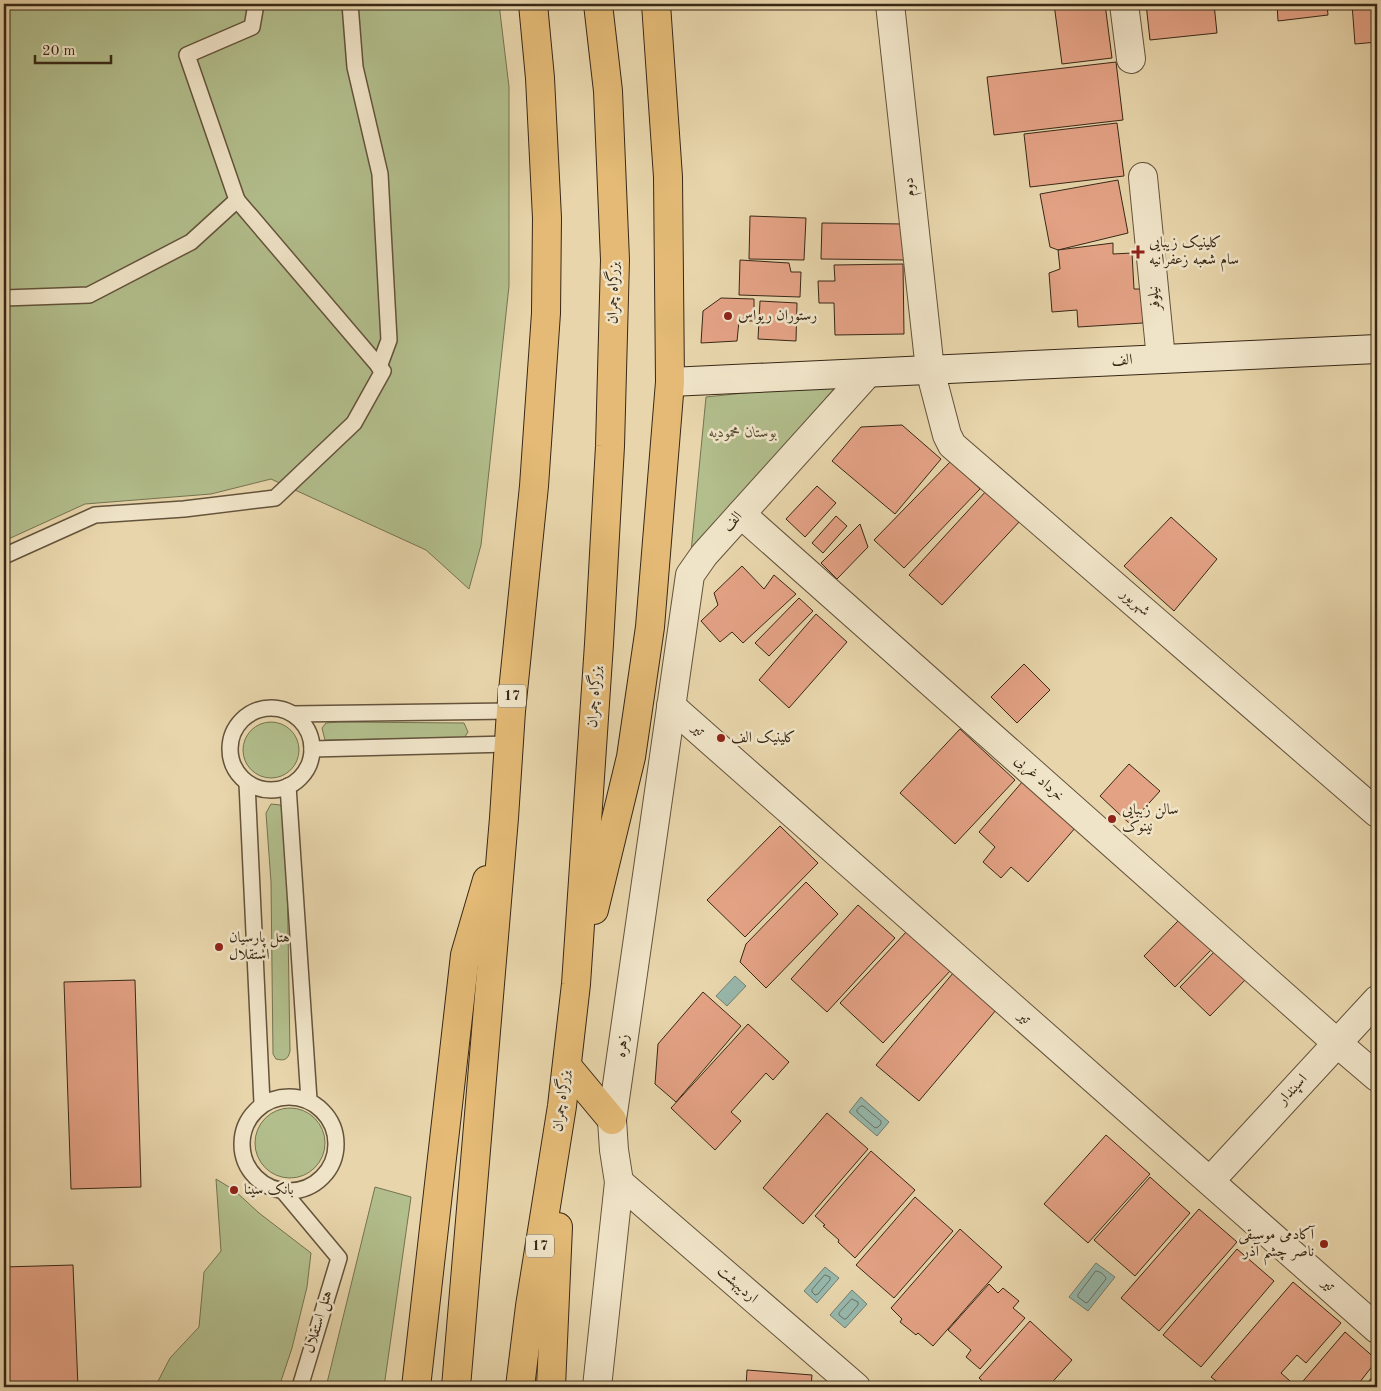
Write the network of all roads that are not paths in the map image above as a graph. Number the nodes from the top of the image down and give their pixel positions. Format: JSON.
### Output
{"nodes":[{"id":1,"x":256,"y":4,"type":"edge"},
{"id":2,"x":350,"y":4,"type":"edge"},
{"id":3,"x":533,"y":4,"type":"edge"},
{"id":4,"x":598,"y":4,"type":"edge"},
{"id":5,"x":656,"y":4,"type":"edge"},
{"id":6,"x":890,"y":4,"type":"edge"},
{"id":7,"x":1124,"y":4,"type":"edge"},
{"id":8,"x":1131,"y":59,"type":"dead end"},
{"id":9,"x":1143,"y":177,"type":"dead end"},
{"id":10,"x":236,"y":200,"type":"junction"},
{"id":11,"x":4,"y":298,"type":"edge"},
{"id":12,"x":1377,"y":349,"type":"edge"},
{"id":13,"x":1161,"y":359,"type":"junction"},
{"id":14,"x":379,"y":367,"type":"junction"},
{"id":15,"x":930,"y":370,"type":"junction"},
{"id":16,"x":868,"y":373,"type":"junction"},
{"id":17,"x":670,"y":382,"type":"junction"},
{"id":18,"x":741,"y":514,"type":"junction"},
{"id":19,"x":4,"y":556,"type":"edge"},
{"id":20,"x":671,"y":706,"type":"junction"},
{"id":21,"x":511,"y":711,"type":"junction"},
{"id":22,"x":293,"y":714,"type":"junction"},
{"id":23,"x":508,"y":744,"type":"junction"},
{"id":24,"x":312,"y":749,"type":"junction"},
{"id":25,"x":247,"y":783,"type":"junction"},
{"id":26,"x":288,"y":786,"type":"junction"},
{"id":27,"x":1377,"y":813,"type":"edge"},
{"id":28,"x":504,"y":818,"type":"junction"},
{"id":29,"x":576,"y":984,"type":"junction"},
{"id":30,"x":1377,"y":1000,"type":"edge"},
{"id":31,"x":1337,"y":1043,"type":"junction"},
{"id":32,"x":566,"y":1066,"type":"junction"},
{"id":33,"x":1377,"y":1077,"type":"edge"},
{"id":34,"x":309,"y":1100,"type":"junction"},
{"id":35,"x":262,"y":1103,"type":"junction"},
{"id":36,"x":562,"y":1106,"type":"junction"},
{"id":37,"x":612,"y":1120,"type":"junction"},
{"id":38,"x":1210,"y":1181,"type":"junction"},
{"id":39,"x":619,"y":1182,"type":"junction"},
{"id":40,"x":282,"y":1191,"type":"junction"},
{"id":41,"x":1377,"y":1329,"type":"edge"},
{"id":42,"x":833,"y":1378,"type":"edge"},
{"id":43,"x":300,"y":1387,"type":"edge"},
{"id":44,"x":416,"y":1387,"type":"edge"},
{"id":45,"x":456,"y":1387,"type":"edge"},
{"id":46,"x":520,"y":1387,"type":"edge"},
{"id":47,"x":551,"y":1387,"type":"edge"},
{"id":48,"x":597,"y":1387,"type":"edge"},
{"id":49,"x":856,"y":1387,"type":"edge"}],
"edges":[{"from":1,"to":10,"type":"lane"},
{"from":2,"to":14,"type":"lane"},
{"from":3,"to":21,"type":"highway","number":"17"},
{"from":4,"to":29,"type":"highway","name":"بزرگراه چمران","number":"17"},
{"from":5,"to":17,"type":"highway"},
{"from":6,"to":15,"type":"street","name":"دوم"},
{"from":7,"to":8,"type":"street"},
{"from":9,"to":13,"type":"street","name":"نیلوفر"},
{"from":10,"to":11,"type":"lane"},
{"from":10,"to":14,"type":"lane"},
{"from":12,"to":13,"type":"street","name":"الف"},
{"from":13,"to":15,"type":"street","name":"الف"},
{"from":14,"to":19,"type":"lane"},
{"from":15,"to":16,"type":"street","name":"الف"},
{"from":15,"to":27,"type":"street","name":"شهریور"},
{"from":16,"to":17,"type":"street","name":"الف"},
{"from":16,"to":18,"type":"street","name":"الف"},
{"from":17,"to":29,"type":"highway"},
{"from":18,"to":20,"type":"street","name":"الف"},
{"from":18,"to":31,"type":"street","name":"خرداد غربی"},
{"from":20,"to":37,"type":"street","name":"زهره"},
{"from":20,"to":38,"type":"street","name":"تیر"},
{"from":21,"to":22,"type":"lane"},
{"from":21,"to":23,"type":"highway","number":"17"},
{"from":22,"to":24,"type":"lane"},
{"from":22,"to":25,"type":"lane"},
{"from":23,"to":24,"type":"lane"},
{"from":23,"to":28,"type":"highway","number":"17"},
{"from":24,"to":26,"type":"lane"},
{"from":25,"to":26,"type":"lane"},
{"from":25,"to":35,"type":"lane"},
{"from":26,"to":34,"type":"lane"},
{"from":28,"to":44,"type":"highway"},
{"from":28,"to":45,"type":"highway","number":"17"},
{"from":29,"to":32,"type":"highway","name":"بزرگراه چمران","number":"17"},
{"from":30,"to":31,"type":"street","name":"اسپندار"},
{"from":31,"to":33,"type":"street","name":"خرداد غربی"},
{"from":31,"to":38,"type":"street","name":"اسپندار"},
{"from":32,"to":36,"type":"highway","name":"بزرگراه چمران","number":"17"},
{"from":32,"to":37,"type":"highway"},
{"from":34,"to":35,"type":"lane"},
{"from":34,"to":40,"type":"lane"},
{"from":35,"to":40,"type":"lane"},
{"from":36,"to":46,"type":"highway","name":"بزرگراه چمران","number":"17"},
{"from":36,"to":47,"type":"highway"},
{"from":37,"to":39,"type":"street","name":"زهره"},
{"from":38,"to":41,"type":"street","name":"تیر"},
{"from":39,"to":42,"type":"street","name":"اردیبهشت"},
{"from":39,"to":48,"type":"street","name":"زهره"},
{"from":40,"to":43,"type":"lane","name":"هتل استقلال"},
{"from":42,"to":49,"type":"street","name":"اردیبهشت"}]}
